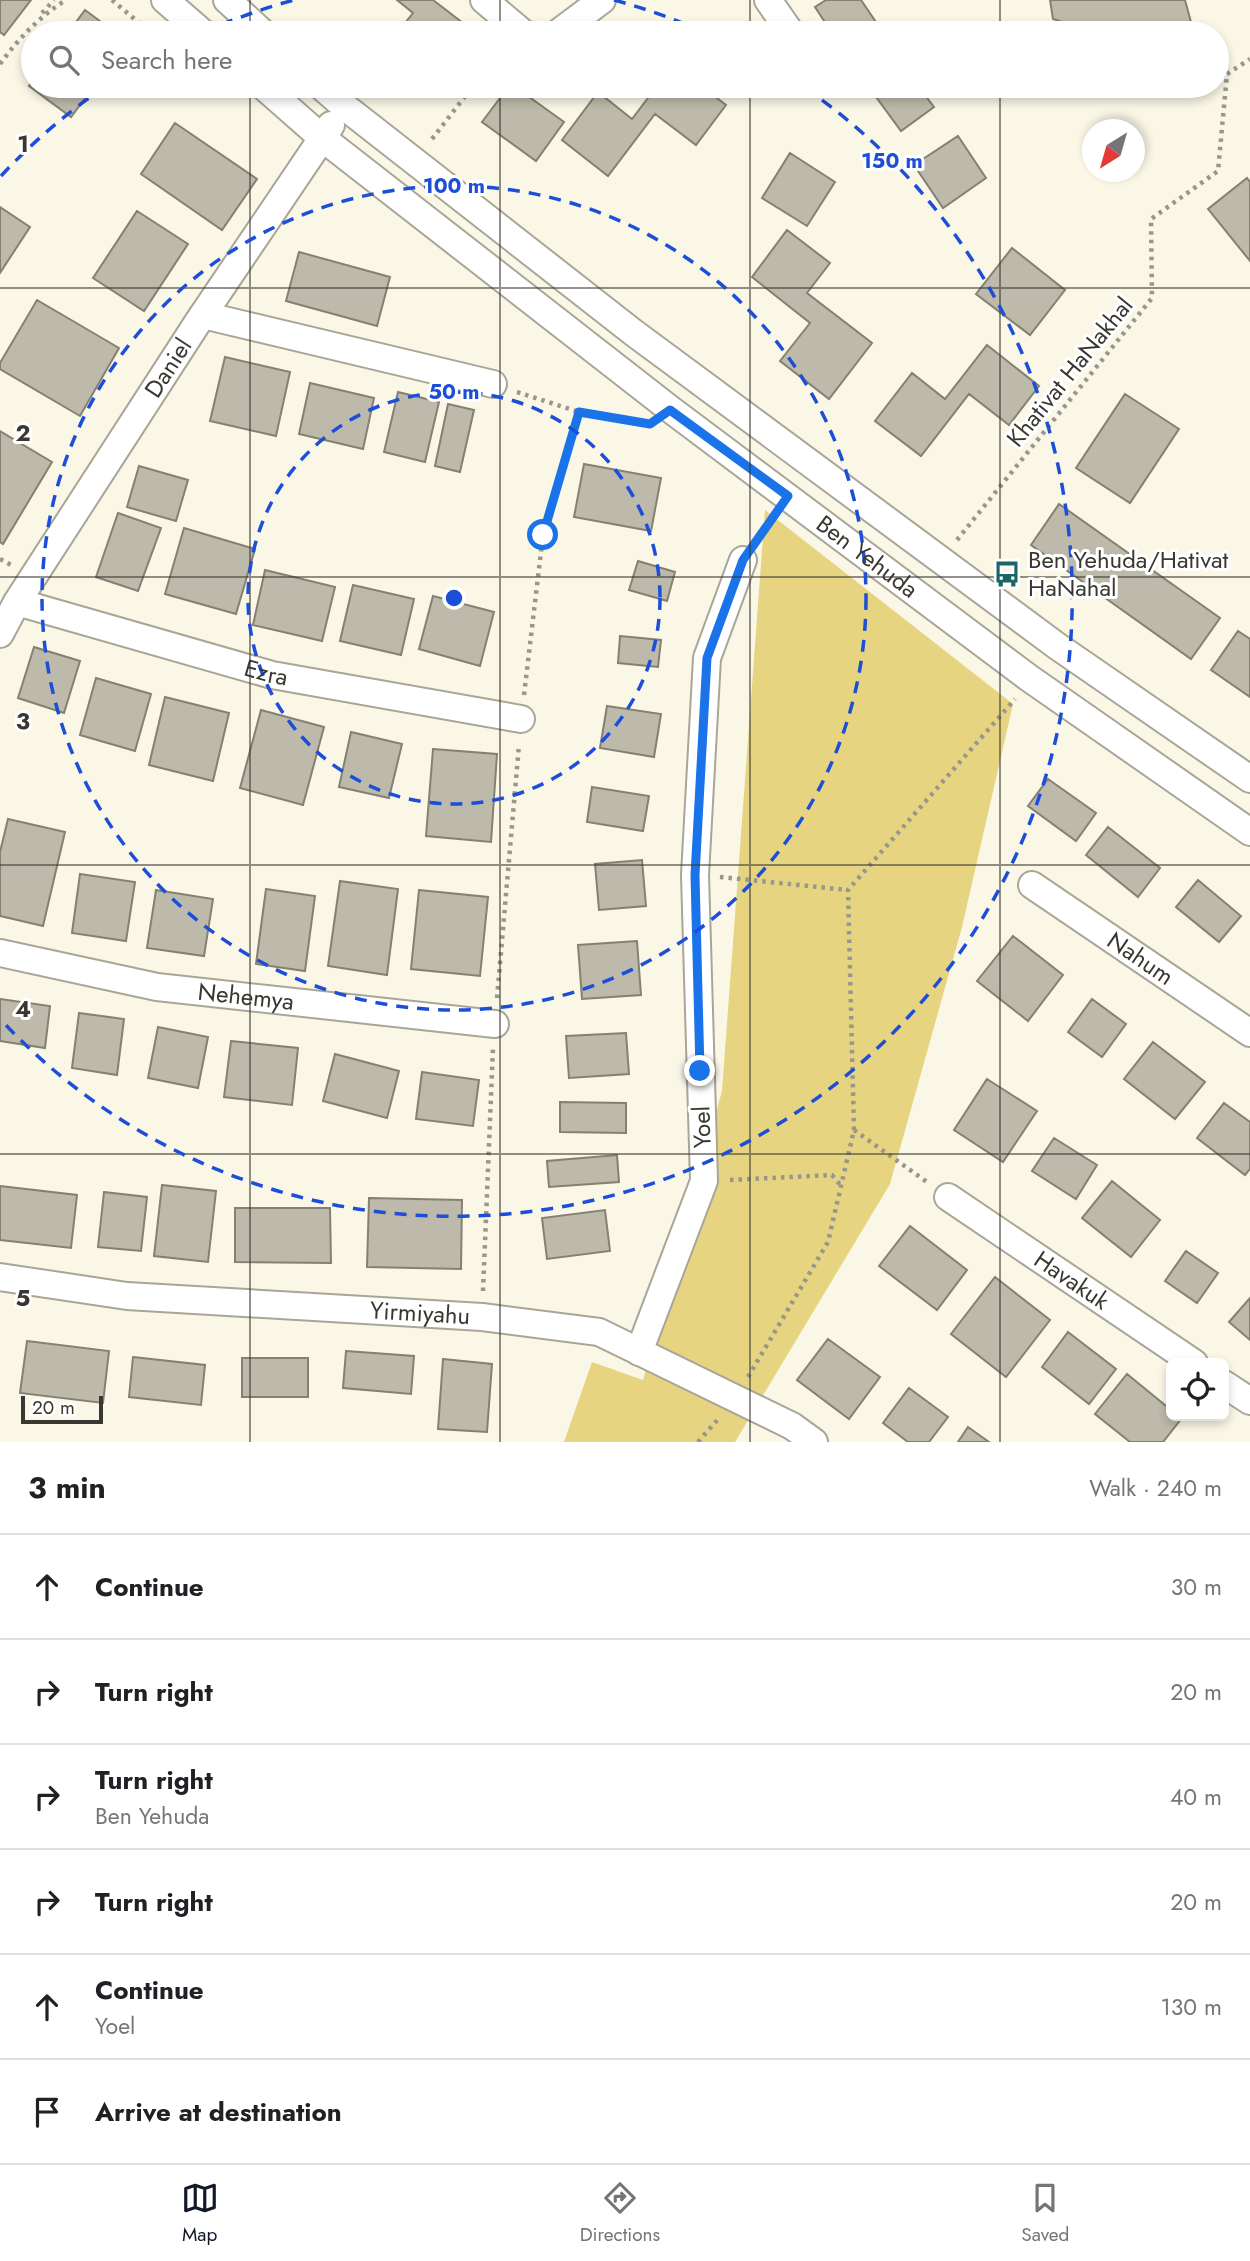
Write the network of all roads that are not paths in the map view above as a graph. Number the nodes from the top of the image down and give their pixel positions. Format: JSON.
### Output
{"nodes":[{"id":1,"x":165,"y":0,"type":"edge"},
{"id":2,"x":227,"y":0,"type":"edge"},
{"id":3,"x":484,"y":0,"type":"edge"},
{"id":4,"x":602,"y":0,"type":"edge"},
{"id":5,"x":768,"y":0,"type":"edge"},
{"id":6,"x":189,"y":21,"type":"edge"},
{"id":7,"x":250,"y":21,"type":"edge"},
{"id":8,"x":509,"y":21,"type":"edge"},
{"id":9,"x":574,"y":21,"type":"edge"},
{"id":10,"x":782,"y":21,"type":"edge"},
{"id":11,"x":277,"y":98,"type":"edge"},
{"id":12,"x":335,"y":98,"type":"edge"},
{"id":13,"x":345,"y":107,"type":"junction"},
{"id":14,"x":321,"y":137,"type":"junction"},
{"id":15,"x":203,"y":315,"type":"junction"},
{"id":16,"x":493,"y":384,"type":"road end"},
{"id":17,"x":743,"y":560,"type":"road end"},
{"id":18,"x":17,"y":602,"type":"junction"},
{"id":19,"x":0,"y":634,"type":"edge"},
{"id":20,"x":521,"y":719,"type":"road end"},
{"id":21,"x":1250,"y":779,"type":"edge"},
{"id":22,"x":1250,"y":832,"type":"edge"},
{"id":23,"x":1032,"y":886,"type":"dead end"},
{"id":24,"x":0,"y":953,"type":"edge"},
{"id":25,"x":495,"y":1024,"type":"road end"},
{"id":26,"x":1250,"y":1032,"type":"edge"},
{"id":27,"x":948,"y":1197,"type":"road end"},
{"id":28,"x":0,"y":1277,"type":"edge"},
{"id":29,"x":639,"y":1352,"type":"junction"},
{"id":30,"x":1187,"y":1358,"type":"edge"},
{"id":31,"x":1229,"y":1387,"type":"edge"},
{"id":32,"x":1250,"y":1401,"type":"edge"},
{"id":33,"x":814,"y":1442,"type":"edge"}],
"edges":[{"from":1,"to":6,"type":"street"},
{"from":2,"to":7,"type":"street"},
{"from":3,"to":8,"type":"street"},
{"from":4,"to":9,"type":"street"},
{"from":5,"to":10,"type":"street"},
{"from":11,"to":14,"type":"street","name":"Ben Yehuda"},
{"from":12,"to":13,"type":"street","name":"Ben Yehuda"},
{"from":13,"to":14,"type":"street","name":"Daniel"},
{"from":13,"to":21,"type":"street","name":"Ben Yehuda"},
{"from":14,"to":15,"type":"street","name":"Daniel"},
{"from":14,"to":22,"type":"street","name":"Ben Yehuda"},
{"from":15,"to":16,"type":"street"},
{"from":15,"to":18,"type":"street","name":"Daniel"},
{"from":17,"to":29,"type":"street","name":"Yoel"},
{"from":18,"to":19,"type":"street","name":"Daniel"},
{"from":18,"to":20,"type":"street","name":"Ezra"},
{"from":23,"to":26,"type":"street","name":"Nahum"},
{"from":24,"to":25,"type":"street","name":"Nehemya"},
{"from":27,"to":30,"type":"street","name":"Havakuk"},
{"from":28,"to":29,"type":"street","name":"Yirmiyahu"},
{"from":29,"to":33,"type":"street","name":"Yirmiyahu"},
{"from":31,"to":32,"type":"street"}]}
